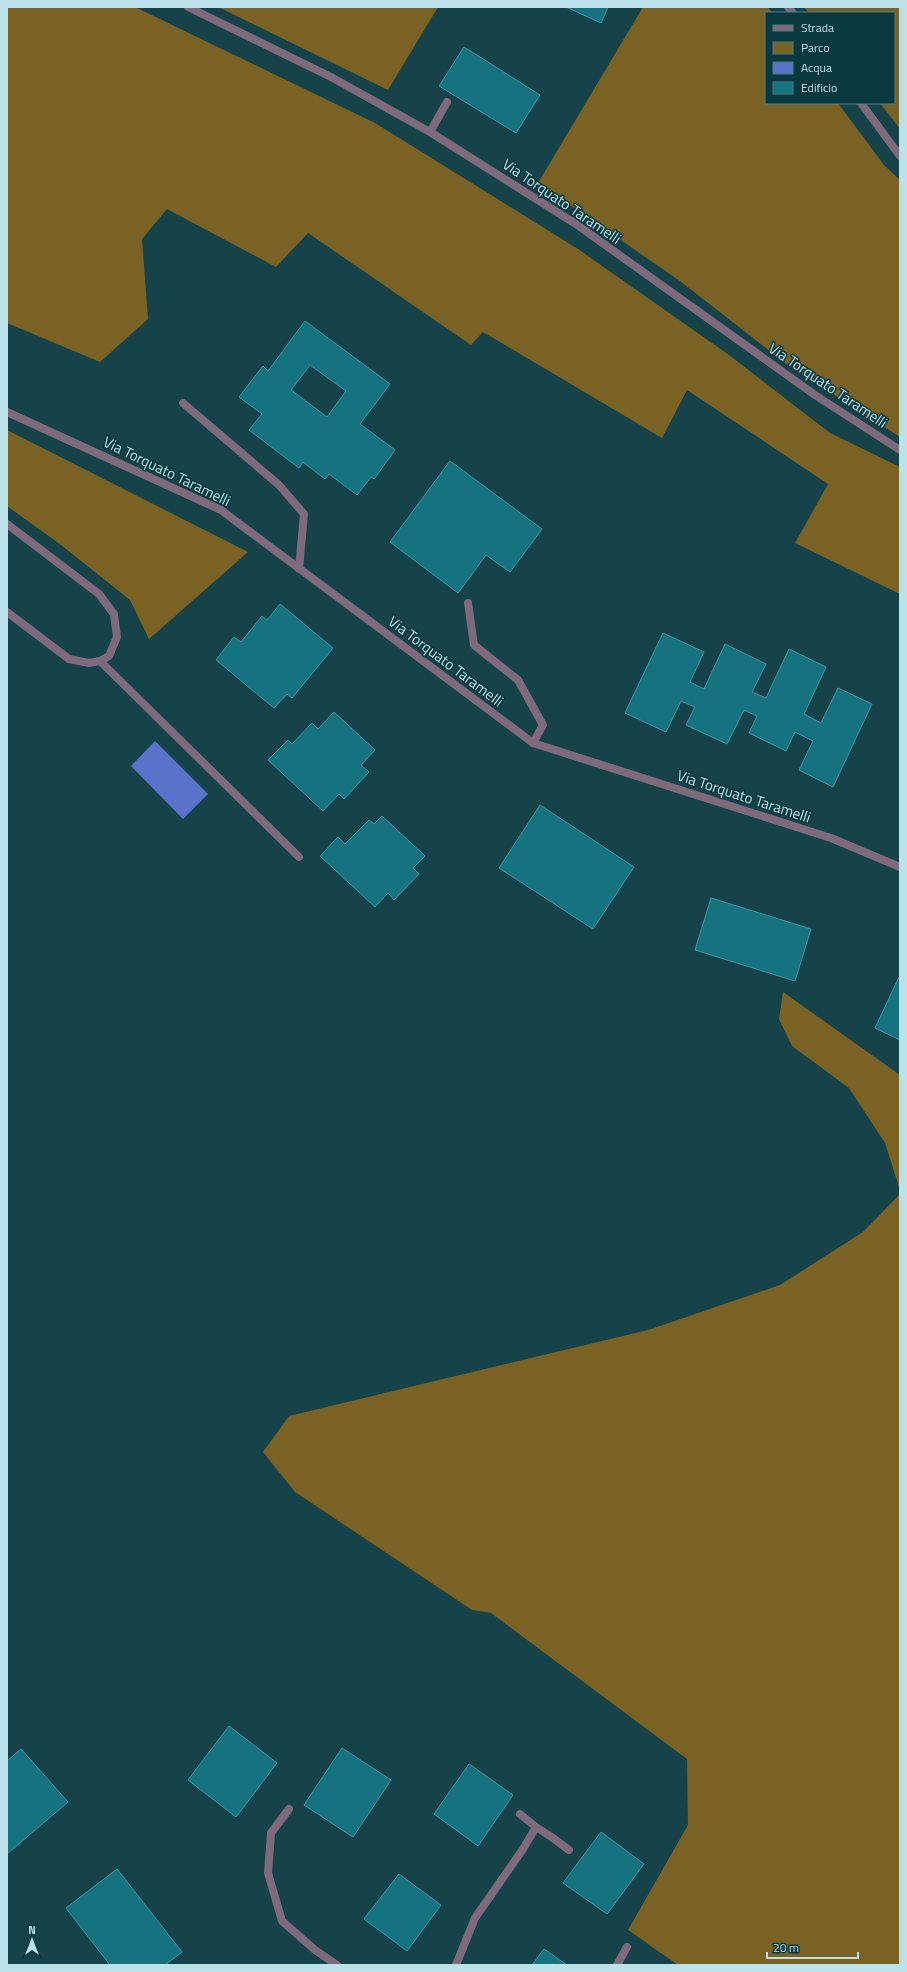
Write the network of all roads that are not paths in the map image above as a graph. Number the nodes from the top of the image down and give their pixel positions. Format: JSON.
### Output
{"nodes":[{"id":1,"x":188,"y":7,"type":"edge"},
{"id":2,"x":447,"y":102,"type":"dead end"},
{"id":3,"x":862,"y":104,"type":"edge"},
{"id":4,"x":430,"y":132,"type":"junction"},
{"id":5,"x":900,"y":156,"type":"edge"},
{"id":6,"x":183,"y":403,"type":"dead end"},
{"id":7,"x":7,"y":412,"type":"edge"},
{"id":8,"x":900,"y":450,"type":"edge"},
{"id":9,"x":7,"y":524,"type":"edge"},
{"id":10,"x":299,"y":569,"type":"junction"},
{"id":11,"x":468,"y":603,"type":"dead end"},
{"id":12,"x":7,"y":612,"type":"edge"},
{"id":13,"x":100,"y":661,"type":"junction"},
{"id":14,"x":533,"y":743,"type":"junction"},
{"id":15,"x":299,"y":857,"type":"dead end"},
{"id":16,"x":900,"y":866,"type":"edge"},
{"id":17,"x":289,"y":1808,"type":"dead end"},
{"id":18,"x":518,"y":1812,"type":"dead end"},
{"id":19,"x":536,"y":1827,"type":"junction"},
{"id":20,"x":569,"y":1850,"type":"dead end"},
{"id":21,"x":627,"y":1947,"type":"dead end"},
{"id":22,"x":337,"y":1965,"type":"edge"},
{"id":23,"x":456,"y":1965,"type":"edge"},
{"id":24,"x":617,"y":1965,"type":"edge"}],
"edges":[{"from":1,"to":4,"type":"street","name":"Via Torquato Taramelli"},
{"from":2,"to":4,"type":"street"},
{"from":3,"to":5,"type":"street"},
{"from":4,"to":8,"type":"street","name":"Via Torquato Taramelli"},
{"from":6,"to":10,"type":"street"},
{"from":7,"to":10,"type":"street","name":"Via Torquato Taramelli"},
{"from":9,"to":13,"type":"street"},
{"from":10,"to":14,"type":"street","name":"Via Torquato Taramelli"},
{"from":11,"to":14,"type":"street"},
{"from":12,"to":13,"type":"street"},
{"from":13,"to":15,"type":"street"},
{"from":14,"to":16,"type":"street","name":"Via Torquato Taramelli"},
{"from":17,"to":22,"type":"street"},
{"from":18,"to":19,"type":"street"},
{"from":19,"to":20,"type":"street"},
{"from":19,"to":23,"type":"street"},
{"from":21,"to":24,"type":"street"}]}
